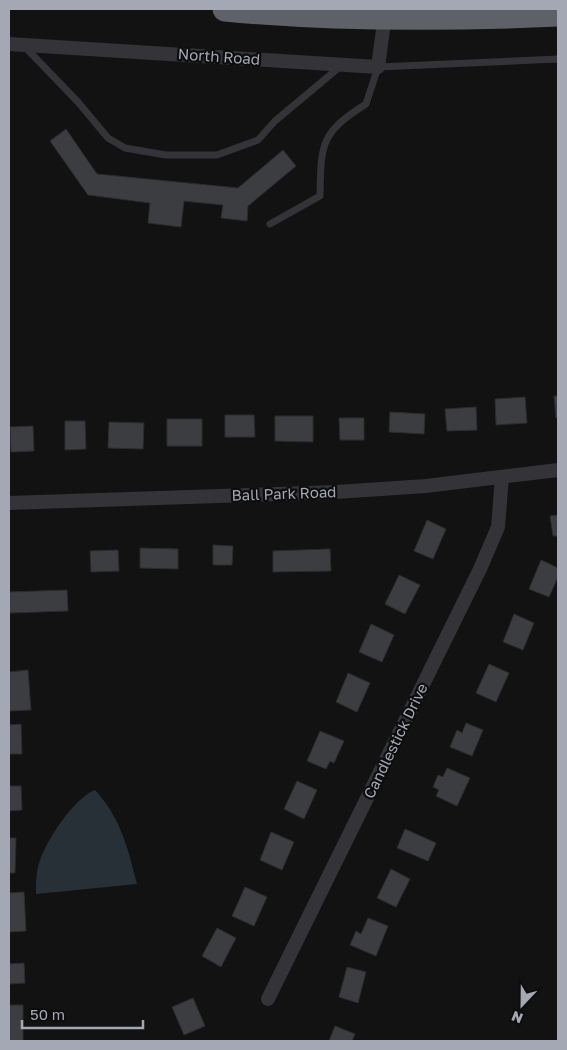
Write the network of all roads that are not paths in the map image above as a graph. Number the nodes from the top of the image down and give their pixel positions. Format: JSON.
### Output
{"nodes":[{"id":1,"x":225,"y":9,"type":"edge"},
{"id":2,"x":558,"y":14,"type":"edge"},
{"id":3,"x":385,"y":15,"type":"junction"},
{"id":4,"x":16,"y":44,"type":"edge"},
{"id":5,"x":558,"y":59,"type":"edge"},
{"id":6,"x":343,"y":65,"type":"junction"},
{"id":7,"x":378,"y":67,"type":"junction"},
{"id":8,"x":270,"y":224,"type":"dead end"},
{"id":9,"x":558,"y":470,"type":"edge"},
{"id":10,"x":502,"y":478,"type":"junction"},
{"id":11,"x":9,"y":502,"type":"edge"},
{"id":12,"x":268,"y":999,"type":"dead end"}],
"edges":[{"from":1,"to":3,"type":"highway"},
{"from":2,"to":3,"type":"highway"},
{"from":3,"to":7,"type":"street"},
{"from":4,"to":6,"type":"street","name":"North Road"},
{"from":4,"to":6,"type":"lane"},
{"from":5,"to":7,"type":"lane"},
{"from":6,"to":7,"type":"street","name":"North Road"},
{"from":7,"to":8,"type":"lane"},
{"from":9,"to":10,"type":"street","name":"Ball Park Road"},
{"from":10,"to":11,"type":"street","name":"Ball Park Road"},
{"from":10,"to":12,"type":"street","name":"Candlestick Drive"}]}
